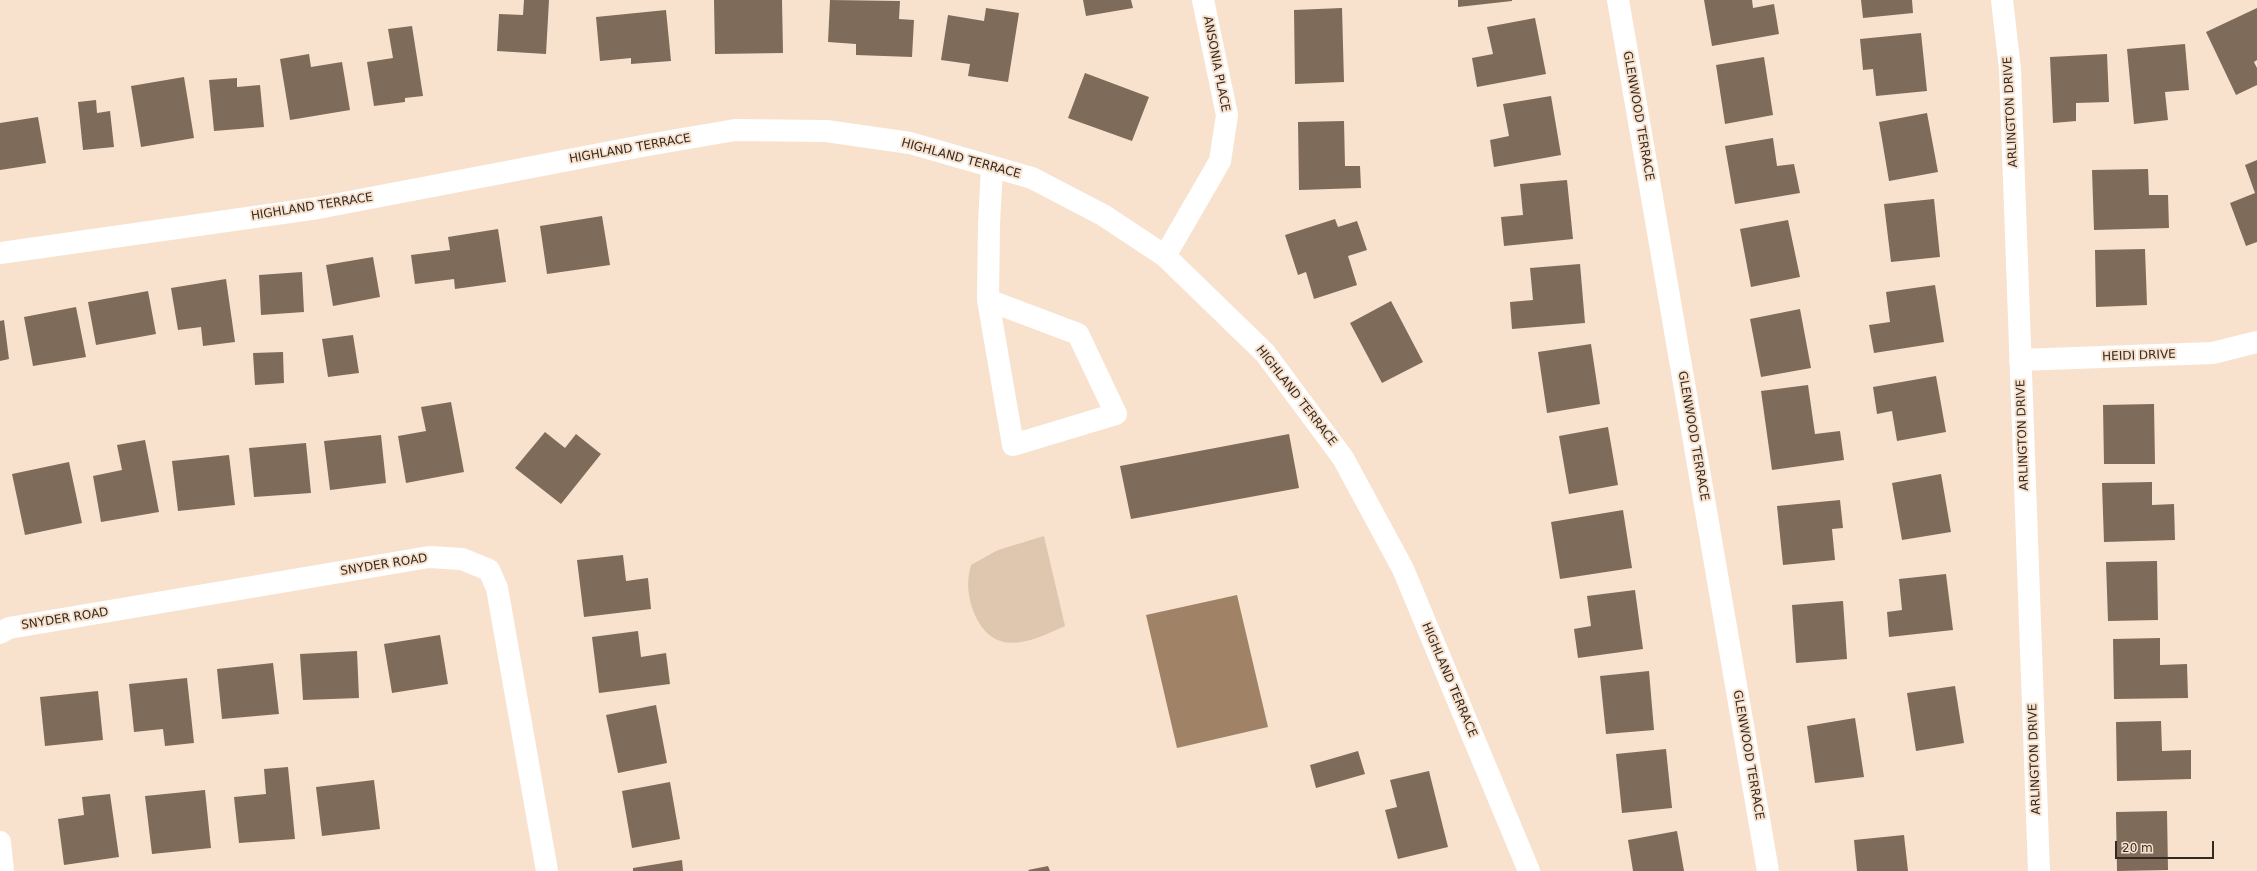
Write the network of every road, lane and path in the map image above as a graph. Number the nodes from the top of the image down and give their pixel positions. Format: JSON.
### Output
{"nodes":[{"id":1,"x":1203,"y":0,"type":"edge"},
{"id":2,"x":1618,"y":0,"type":"edge"},
{"id":3,"x":2002,"y":0,"type":"edge"},
{"id":4,"x":992,"y":167,"type":"junction"},
{"id":5,"x":0,"y":253,"type":"edge"},
{"id":6,"x":1165,"y":256,"type":"junction"},
{"id":7,"x":988,"y":300,"type":"junction"},
{"id":8,"x":2257,"y":342,"type":"edge"},
{"id":9,"x":2020,"y":360,"type":"junction"},
{"id":10,"x":0,"y":633,"type":"edge"},
{"id":11,"x":0,"y":842,"type":"edge"},
{"id":12,"x":3,"y":871,"type":"edge"},
{"id":13,"x":547,"y":871,"type":"edge"},
{"id":14,"x":1529,"y":871,"type":"edge"},
{"id":15,"x":1768,"y":871,"type":"edge"},
{"id":16,"x":2039,"y":871,"type":"edge"}],
"edges":[{"from":1,"to":6,"type":"street","name":"ANSONIA PLACE"},
{"from":2,"to":15,"type":"street","name":"GLENWOOD TERRACE"},
{"from":3,"to":9,"type":"street","name":"ARLINGTON DRIVE"},
{"from":4,"to":5,"type":"street","name":"HIGHLAND TERRACE"},
{"from":4,"to":6,"type":"street","name":"HIGHLAND TERRACE"},
{"from":4,"to":7,"type":"street"},
{"from":6,"to":14,"type":"street","name":"HIGHLAND TERRACE"},
{"from":7,"to":7,"type":"street"},
{"from":8,"to":9,"type":"street","name":"HEIDI DRIVE"},
{"from":9,"to":16,"type":"street","name":"ARLINGTON DRIVE"},
{"from":10,"to":13,"type":"street","name":"SNYDER ROAD"},
{"from":11,"to":12,"type":"street"}]}
